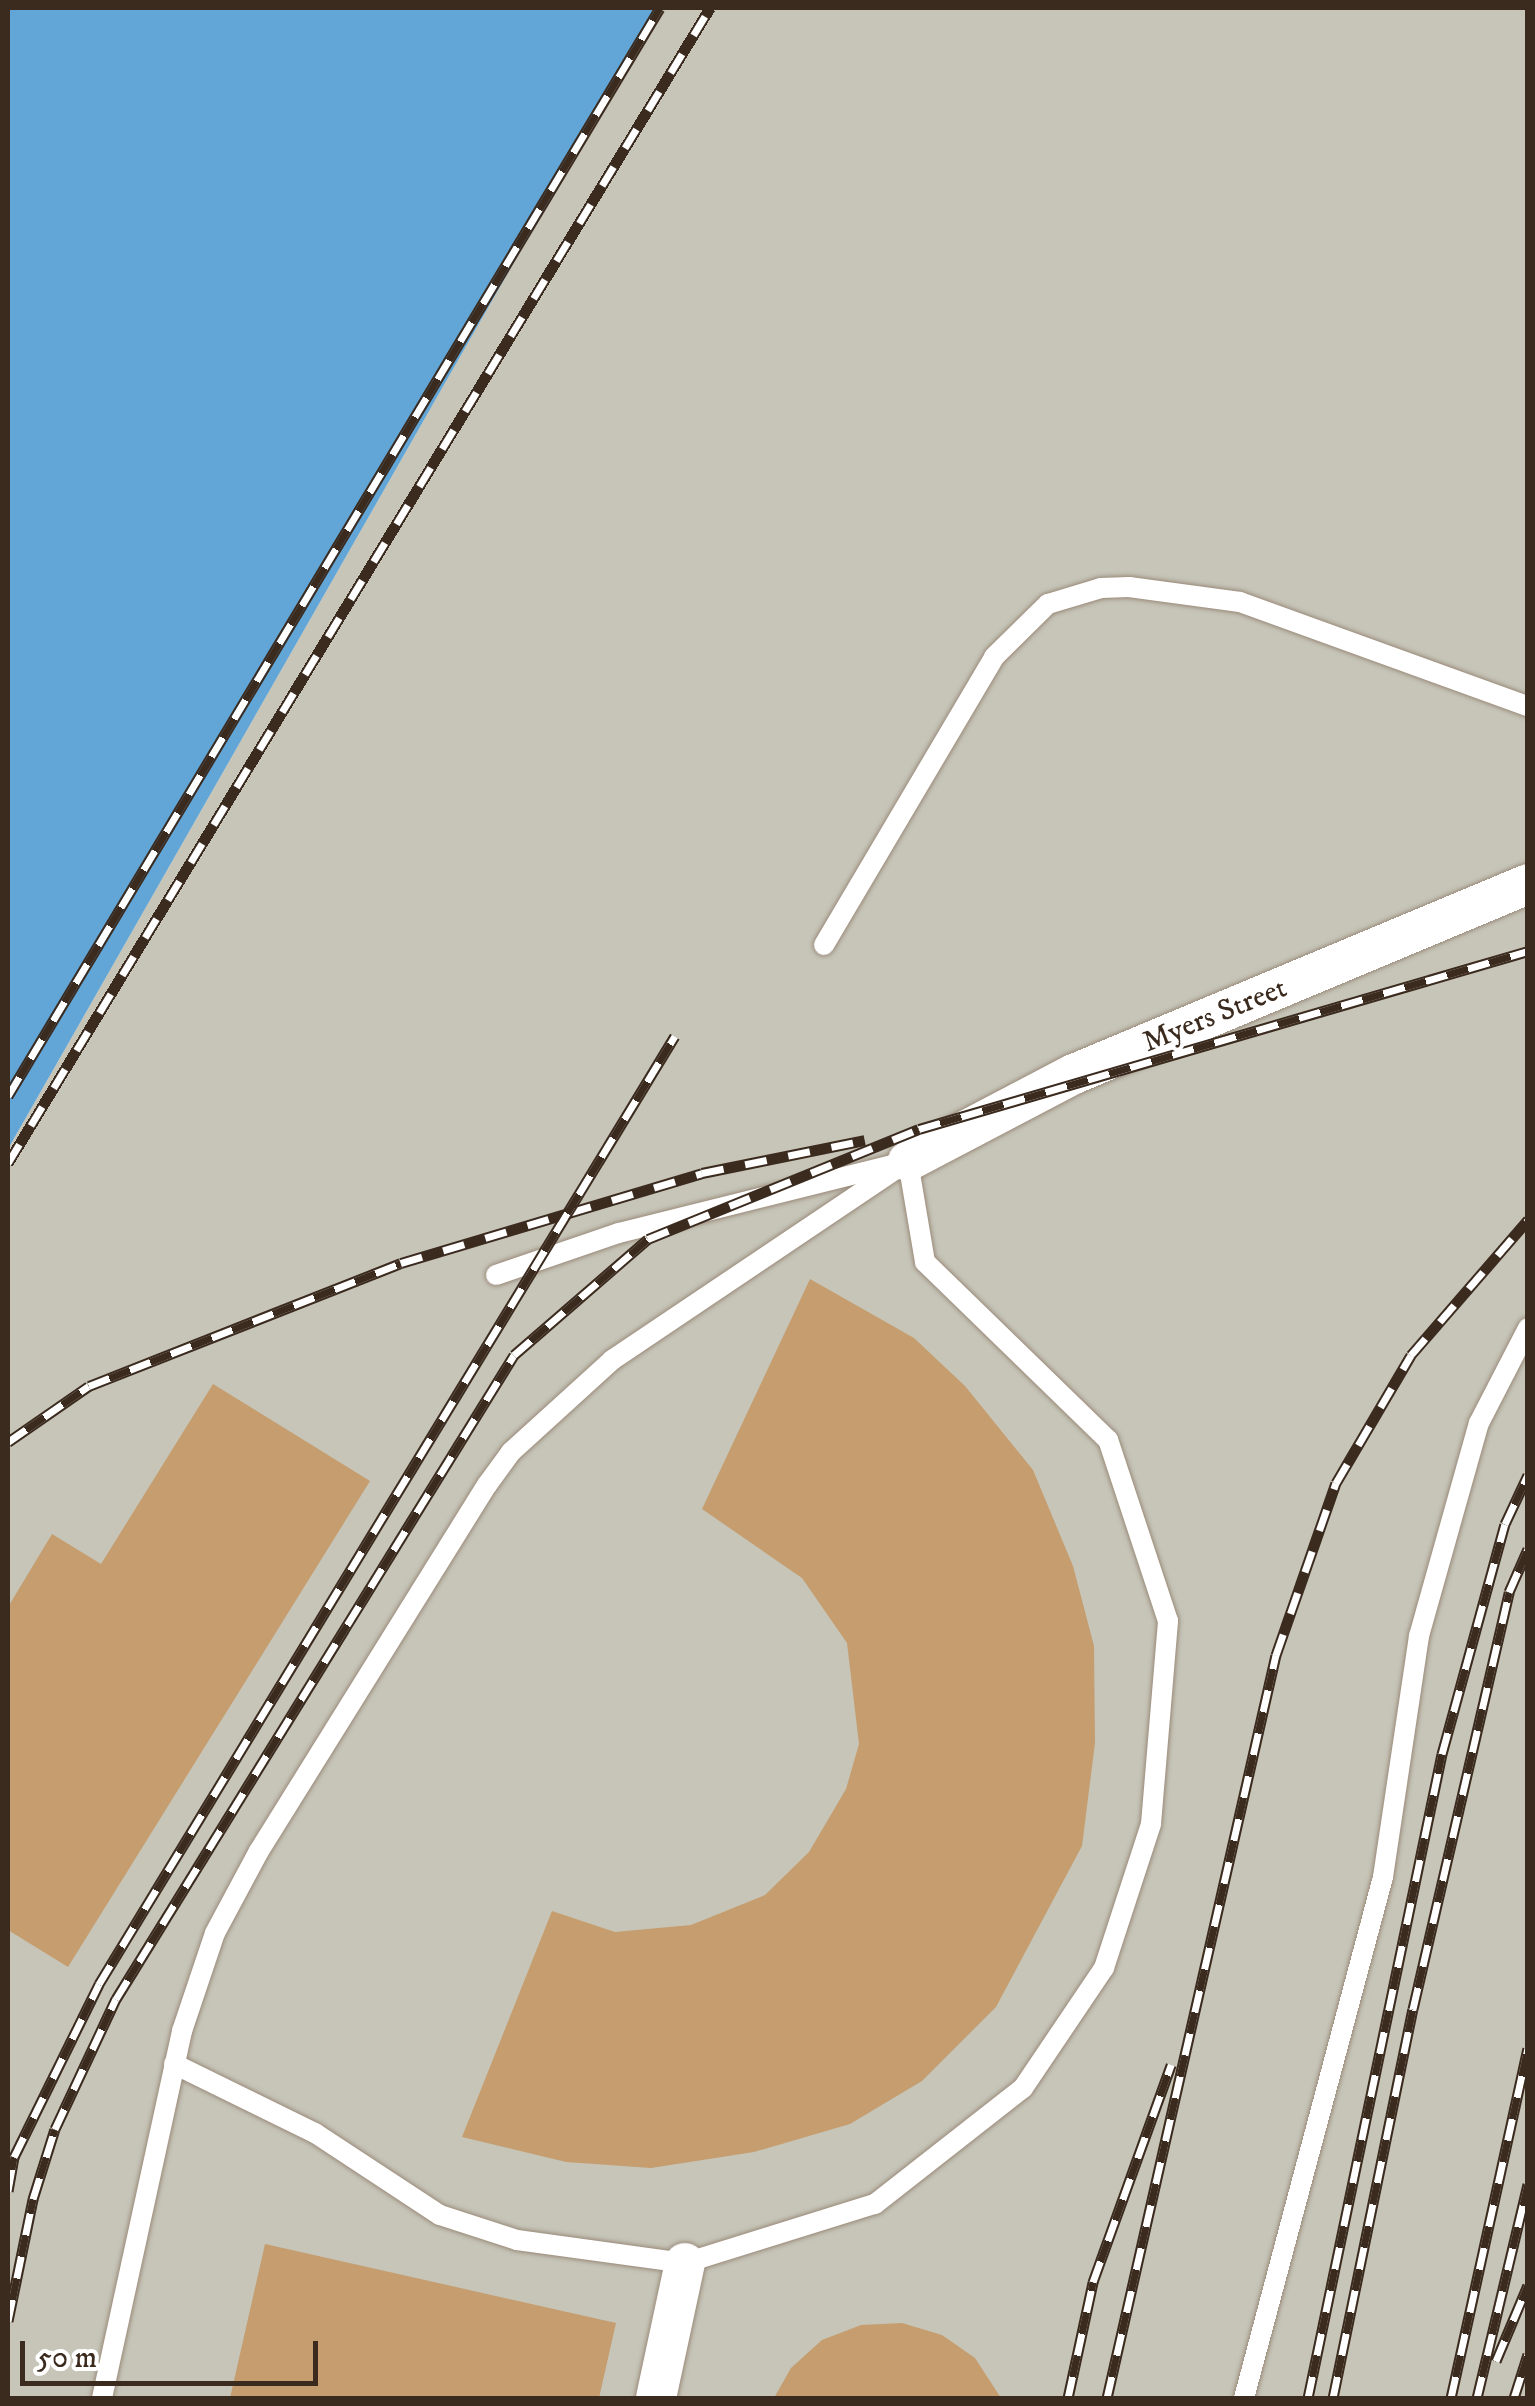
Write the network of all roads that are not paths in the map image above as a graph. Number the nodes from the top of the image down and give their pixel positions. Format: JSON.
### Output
{"nodes":[{"id":1,"x":1528,"y":706,"type":"edge"},
{"id":2,"x":1528,"y":884,"type":"edge"},
{"id":3,"x":824,"y":945,"type":"dead end"},
{"id":4,"x":908,"y":1161,"type":"junction"},
{"id":5,"x":496,"y":1275,"type":"dead end"},
{"id":6,"x":1528,"y":1328,"type":"edge"},
{"id":7,"x":174,"y":2064,"type":"junction"},
{"id":8,"x":685,"y":2263,"type":"junction"},
{"id":9,"x":102,"y":2398,"type":"edge"},
{"id":10,"x":656,"y":2398,"type":"edge"},
{"id":11,"x":1244,"y":2398,"type":"edge"}],
"edges":[{"from":1,"to":3,"type":"lane"},
{"from":2,"to":4,"type":"street","name":"Myers Street"},
{"from":4,"to":5,"type":"lane"},
{"from":4,"to":7,"type":"lane"},
{"from":4,"to":8,"type":"lane"},
{"from":6,"to":11,"type":"lane"},
{"from":7,"to":8,"type":"lane"},
{"from":7,"to":9,"type":"lane"},
{"from":8,"to":10,"type":"street"}]}
